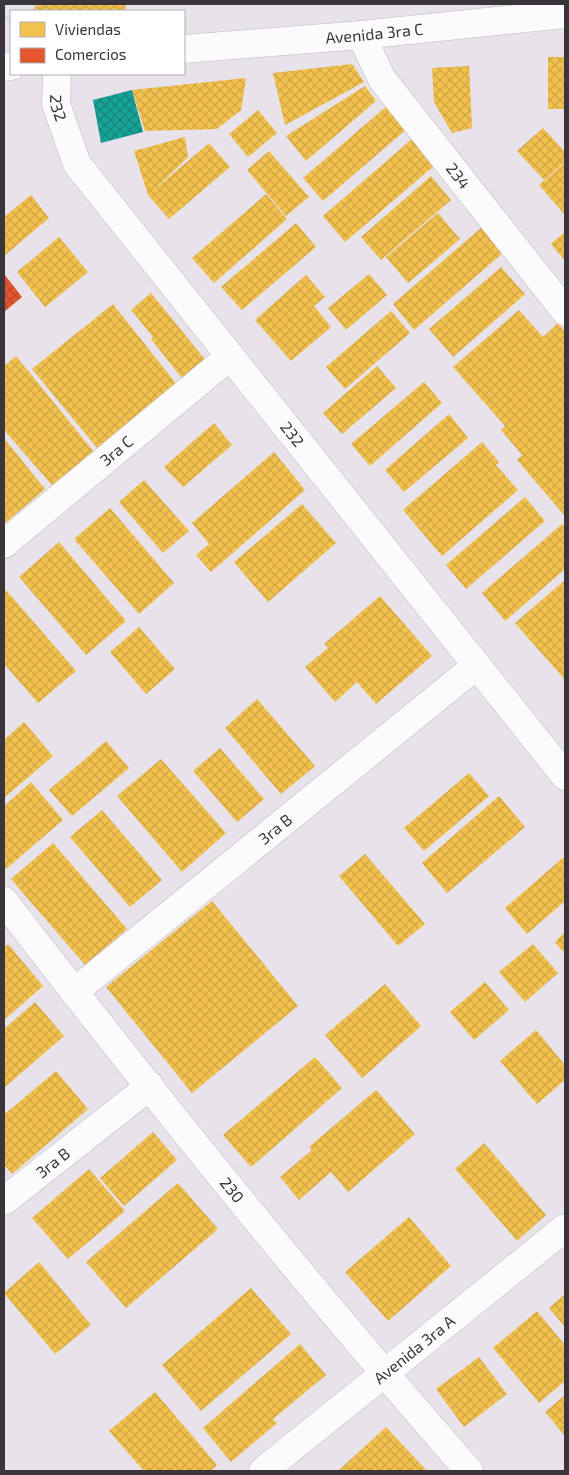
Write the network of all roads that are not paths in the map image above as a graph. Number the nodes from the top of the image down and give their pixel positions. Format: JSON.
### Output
{"nodes":[{"id":1,"x":565,"y":14,"type":"edge"},
{"id":2,"x":361,"y":35,"type":"junction"},
{"id":3,"x":185,"y":49,"type":"edge"},
{"id":4,"x":57,"y":75,"type":"edge"},
{"id":5,"x":565,"y":311,"type":"edge"},
{"id":6,"x":229,"y":357,"type":"junction"},
{"id":7,"x":4,"y":544,"type":"edge"},
{"id":8,"x":476,"y":666,"type":"junction"},
{"id":9,"x":565,"y":776,"type":"edge"},
{"id":10,"x":4,"y":901,"type":"edge"},
{"id":11,"x":74,"y":992,"type":"junction"},
{"id":12,"x":150,"y":1086,"type":"junction"},
{"id":13,"x":4,"y":1202,"type":"edge"},
{"id":14,"x":565,"y":1228,"type":"edge"},
{"id":15,"x":384,"y":1374,"type":"junction"},
{"id":16,"x":263,"y":1471,"type":"edge"},
{"id":17,"x":469,"y":1471,"type":"edge"}],
"edges":[{"from":1,"to":2,"type":"street","name":"Avenida 3ra C"},
{"from":2,"to":3,"type":"street","name":"Avenida 3ra C"},
{"from":2,"to":5,"type":"street","name":"234"},
{"from":4,"to":6,"type":"street","name":"232"},
{"from":6,"to":7,"type":"street","name":"3ra C"},
{"from":6,"to":8,"type":"street","name":"232"},
{"from":8,"to":9,"type":"street","name":"232"},
{"from":8,"to":11,"type":"street","name":"3ra B"},
{"from":10,"to":11,"type":"street","name":"230"},
{"from":11,"to":12,"type":"street","name":"230"},
{"from":12,"to":13,"type":"street","name":"3ra B"},
{"from":12,"to":15,"type":"street","name":"230"},
{"from":14,"to":15,"type":"street","name":"Avenida 3ra A"},
{"from":15,"to":16,"type":"street","name":"Avenida 3ra A"},
{"from":15,"to":17,"type":"street","name":"230"}]}
